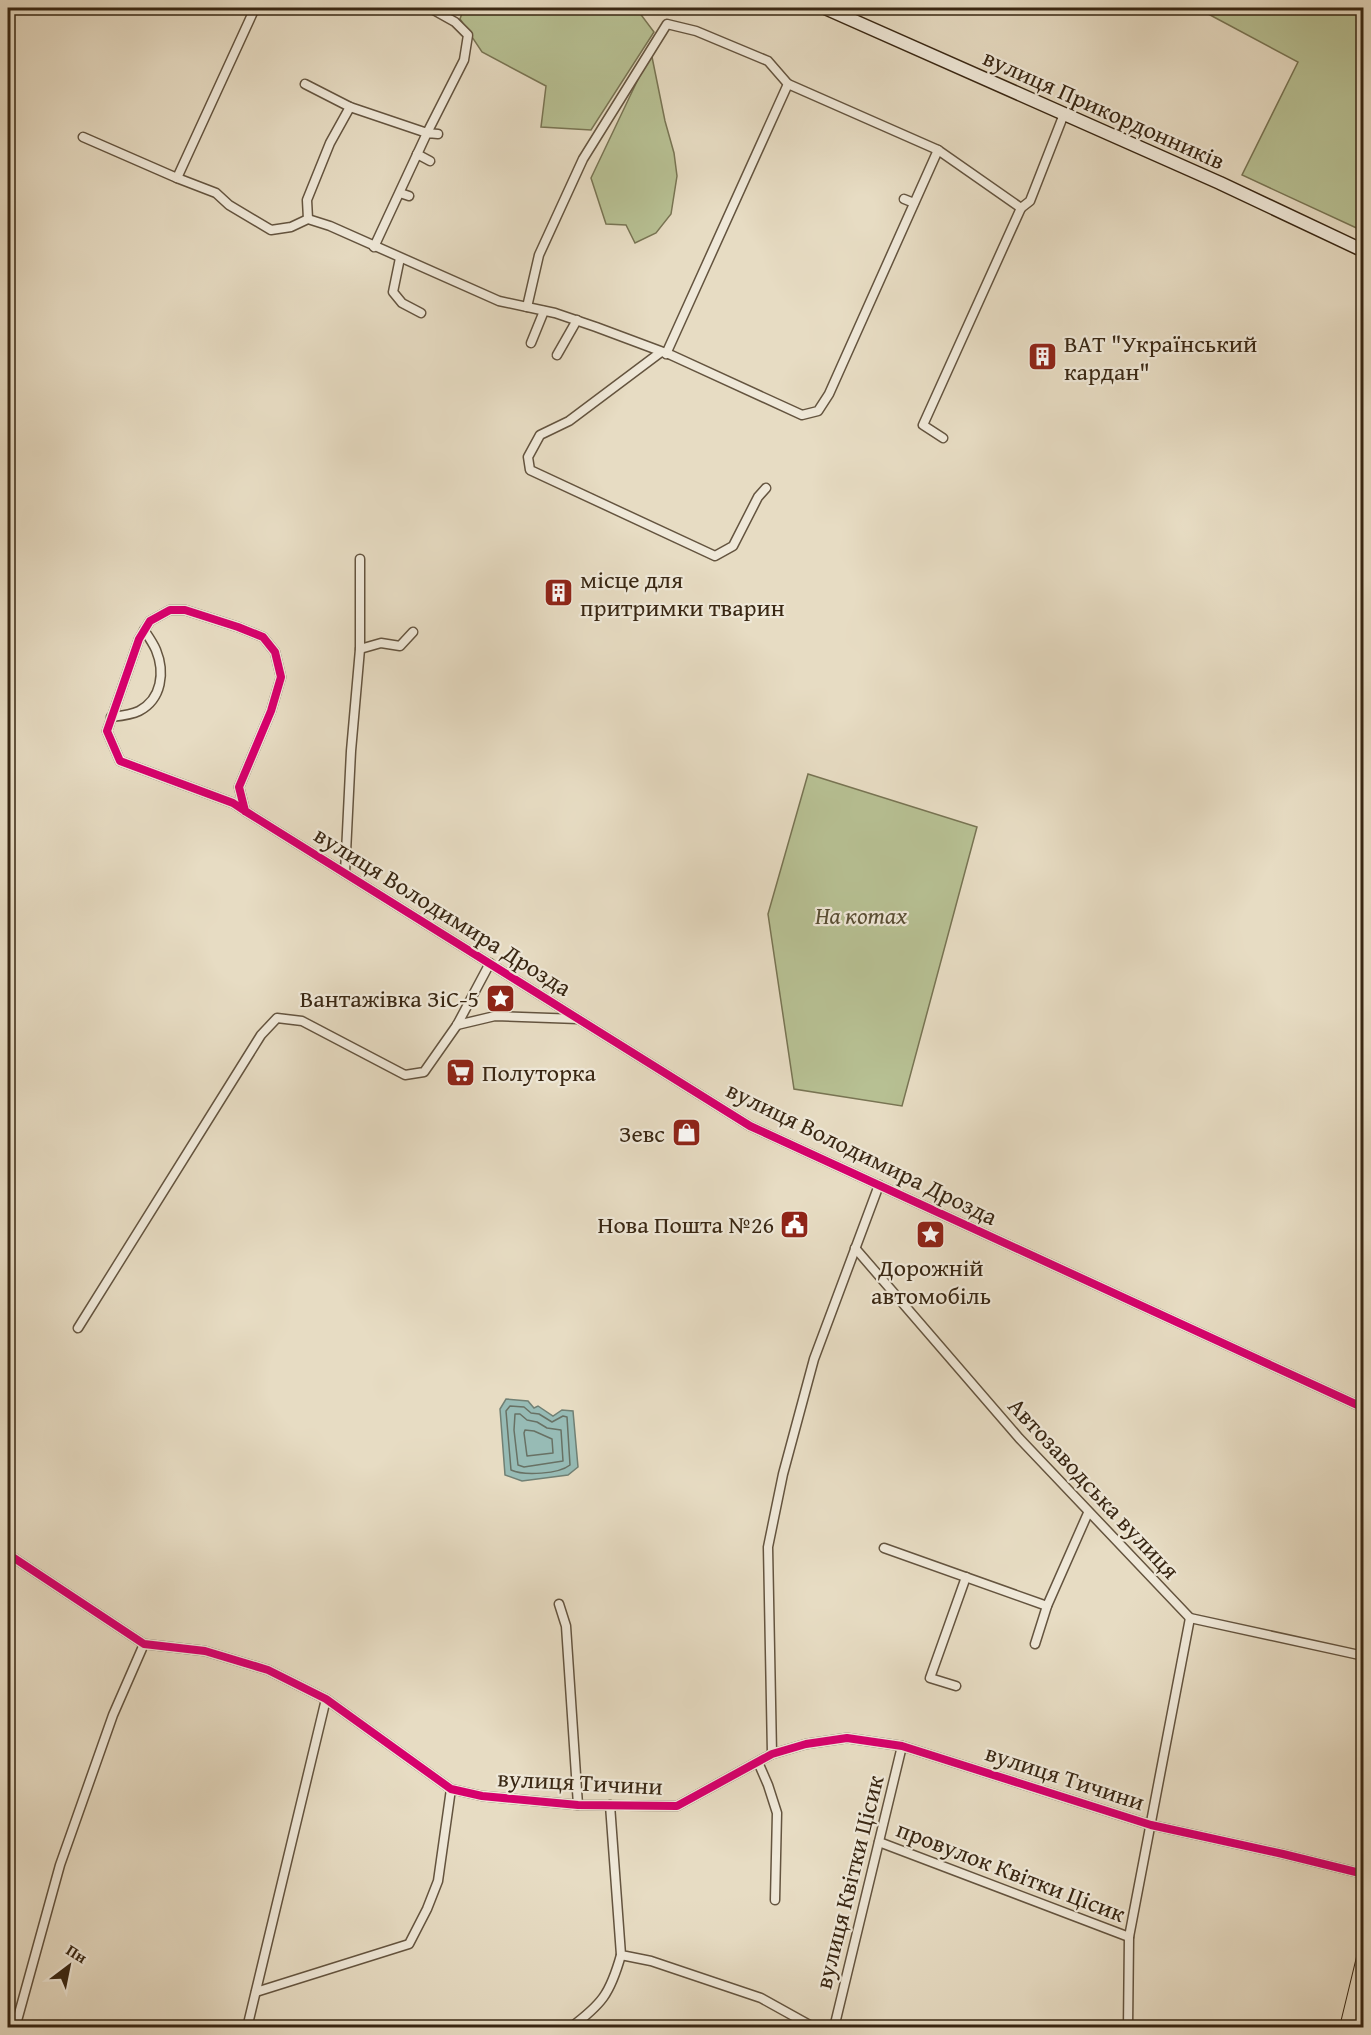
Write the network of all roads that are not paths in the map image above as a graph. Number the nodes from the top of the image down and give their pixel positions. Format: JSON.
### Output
{"nodes":[{"id":1,"x":255,"y":8,"type":"edge"},
{"id":2,"x":430,"y":8,"type":"edge"},
{"id":3,"x":825,"y":8,"type":"edge"},
{"id":4,"x":305,"y":84,"type":"dead end"},
{"id":5,"x":788,"y":84,"type":"junction"},
{"id":6,"x":350,"y":106,"type":"junction"},
{"id":7,"x":1064,"y":114,"type":"junction"},
{"id":8,"x":427,"y":133,"type":"junction"},
{"id":9,"x":438,"y":134,"type":"dead end"},
{"id":10,"x":83,"y":137,"type":"dead end"},
{"id":11,"x":938,"y":150,"type":"junction"},
{"id":12,"x":417,"y":154,"type":"junction"},
{"id":13,"x":430,"y":160,"type":"dead end"},
{"id":14,"x":177,"y":178,"type":"junction"},
{"id":15,"x":400,"y":193,"type":"junction"},
{"id":16,"x":409,"y":196,"type":"dead end"},
{"id":17,"x":904,"y":199,"type":"dead end"},
{"id":18,"x":914,"y":203,"type":"junction"},
{"id":19,"x":1021,"y":208,"type":"junction"},
{"id":20,"x":308,"y":219,"type":"junction"},
{"id":21,"x":374,"y":246,"type":"junction"},
{"id":22,"x":1364,"y":251,"type":"edge"},
{"id":23,"x":400,"y":258,"type":"junction"},
{"id":24,"x":527,"y":307,"type":"junction"},
{"id":25,"x":544,"y":311,"type":"junction"},
{"id":26,"x":420,"y":313,"type":"dead end"},
{"id":27,"x":577,"y":320,"type":"junction"},
{"id":28,"x":531,"y":343,"type":"dead end"},
{"id":29,"x":664,"y":353,"type":"junction"},
{"id":30,"x":557,"y":355,"type":"dead end"},
{"id":31,"x":943,"y":438,"type":"dead end"},
{"id":32,"x":766,"y":488,"type":"dead end"},
{"id":33,"x":360,"y":559,"type":"dead end"},
{"id":34,"x":144,"y":630,"type":"junction"},
{"id":35,"x":413,"y":632,"type":"dead end"},
{"id":36,"x":360,"y":649,"type":"junction"},
{"id":37,"x":111,"y":717,"type":"junction"},
{"id":38,"x":239,"y":787,"type":"junction"},
{"id":39,"x":220,"y":798,"type":"junction"},
{"id":40,"x":245,"y":811,"type":"junction"},
{"id":41,"x":345,"y":873,"type":"junction"},
{"id":42,"x":490,"y":963,"type":"junction"},
{"id":43,"x":579,"y":1019,"type":"junction"},
{"id":44,"x":457,"y":1025,"type":"junction"},
{"id":45,"x":879,"y":1185,"type":"junction"},
{"id":46,"x":855,"y":1248,"type":"junction"},
{"id":47,"x":78,"y":1328,"type":"dead end"},
{"id":48,"x":1364,"y":1408,"type":"edge"},
{"id":49,"x":1088,"y":1513,"type":"junction"},
{"id":50,"x":884,"y":1548,"type":"dead end"},
{"id":51,"x":8,"y":1554,"type":"edge"},
{"id":52,"x":966,"y":1577,"type":"junction"},
{"id":53,"x":559,"y":1604,"type":"dead end"},
{"id":54,"x":1047,"y":1606,"type":"junction"},
{"id":55,"x":1190,"y":1618,"type":"junction"},
{"id":56,"x":144,"y":1644,"type":"junction"},
{"id":57,"x":1035,"y":1644,"type":"dead end"},
{"id":58,"x":1364,"y":1656,"type":"edge"},
{"id":59,"x":956,"y":1686,"type":"dead end"},
{"id":60,"x":326,"y":1699,"type":"junction"},
{"id":61,"x":902,"y":1746,"type":"junction"},
{"id":62,"x":772,"y":1754,"type":"junction"},
{"id":63,"x":758,"y":1762,"type":"junction"},
{"id":64,"x":451,"y":1789,"type":"junction"},
{"id":65,"x":578,"y":1804,"type":"junction"},
{"id":66,"x":610,"y":1804,"type":"junction"},
{"id":67,"x":1151,"y":1825,"type":"junction"},
{"id":68,"x":879,"y":1842,"type":"junction"},
{"id":69,"x":1364,"y":1874,"type":"edge"},
{"id":70,"x":775,"y":1900,"type":"dead end"},
{"id":71,"x":1129,"y":1937,"type":"junction"},
{"id":72,"x":621,"y":1955,"type":"junction"},
{"id":73,"x":1364,"y":1958,"type":"edge"},
{"id":74,"x":256,"y":1992,"type":"junction"},
{"id":75,"x":15,"y":2028,"type":"edge"},
{"id":76,"x":247,"y":2028,"type":"edge"},
{"id":77,"x":570,"y":2028,"type":"edge"},
{"id":78,"x":815,"y":2028,"type":"edge"},
{"id":79,"x":834,"y":2028,"type":"edge"},
{"id":80,"x":1128,"y":2028,"type":"edge"},
{"id":81,"x":1347,"y":2028,"type":"edge"}],
"edges":[{"from":1,"to":14,"type":"street"},
{"from":2,"to":8,"type":"street"},
{"from":3,"to":7,"type":"street","name":"вулиця Прикордонників"},
{"from":4,"to":6,"type":"street"},
{"from":5,"to":11,"type":"street"},
{"from":5,"to":24,"type":"street"},
{"from":5,"to":29,"type":"street"},
{"from":6,"to":8,"type":"street"},
{"from":6,"to":20,"type":"street"},
{"from":7,"to":19,"type":"street"},
{"from":7,"to":22,"type":"street","name":"вулиця Прикордонників"},
{"from":8,"to":9,"type":"street"},
{"from":8,"to":12,"type":"street"},
{"from":10,"to":14,"type":"street"},
{"from":11,"to":18,"type":"street"},
{"from":11,"to":19,"type":"street"},
{"from":12,"to":13,"type":"street"},
{"from":12,"to":15,"type":"street"},
{"from":14,"to":20,"type":"street"},
{"from":15,"to":16,"type":"street"},
{"from":15,"to":21,"type":"street"},
{"from":17,"to":18,"type":"street"},
{"from":18,"to":29,"type":"street"},
{"from":19,"to":31,"type":"street"},
{"from":20,"to":21,"type":"street"},
{"from":21,"to":23,"type":"street"},
{"from":23,"to":24,"type":"street"},
{"from":23,"to":26,"type":"street"},
{"from":24,"to":25,"type":"street"},
{"from":25,"to":27,"type":"street"},
{"from":25,"to":28,"type":"street"},
{"from":27,"to":29,"type":"street"},
{"from":27,"to":30,"type":"street"},
{"from":29,"to":32,"type":"street"},
{"from":33,"to":36,"type":"street"},
{"from":34,"to":37,"type":"street","name":"вулиця Володимира Дрозда"},
{"from":34,"to":37,"type":"street"},
{"from":34,"to":38,"type":"street","name":"вулиця Володимира Дрозда"},
{"from":35,"to":36,"type":"street"},
{"from":36,"to":41,"type":"street"},
{"from":37,"to":39,"type":"street","name":"вулиця Володимира Дрозда"},
{"from":38,"to":39,"type":"street"},
{"from":38,"to":40,"type":"street"},
{"from":39,"to":40,"type":"street","name":"вулиця Володимира Дрозда"},
{"from":40,"to":41,"type":"street","name":"вулиця Володимира Дрозда"},
{"from":41,"to":42,"type":"street","name":"вулиця Володимира Дрозда"},
{"from":42,"to":43,"type":"street","name":"вулиця Володимира Дрозда"},
{"from":42,"to":44,"type":"street"},
{"from":43,"to":44,"type":"street"},
{"from":43,"to":45,"type":"street","name":"вулиця Володимира Дрозда"},
{"from":44,"to":47,"type":"street"},
{"from":45,"to":46,"type":"street"},
{"from":45,"to":48,"type":"street","name":"вулиця Володимира Дрозда"},
{"from":46,"to":49,"type":"street","name":"Автозаводська вулиця"},
{"from":46,"to":62,"type":"street"},
{"from":49,"to":54,"type":"street"},
{"from":49,"to":55,"type":"street","name":"Автозаводська вулиця"},
{"from":50,"to":52,"type":"street"},
{"from":51,"to":56,"type":"street","name":"вулиця Тичини"},
{"from":52,"to":54,"type":"street"},
{"from":52,"to":59,"type":"street"},
{"from":53,"to":65,"type":"street"},
{"from":54,"to":57,"type":"street"},
{"from":55,"to":58,"type":"street"},
{"from":55,"to":67,"type":"street"},
{"from":56,"to":60,"type":"street","name":"вулиця Тичини"},
{"from":56,"to":75,"type":"street"},
{"from":60,"to":64,"type":"street","name":"вулиця Тичини"},
{"from":60,"to":74,"type":"street"},
{"from":61,"to":62,"type":"street","name":"вулиця Тичини"},
{"from":61,"to":67,"type":"street","name":"вулиця Тичини"},
{"from":61,"to":68,"type":"street","name":"вулиця Квітки Цісик"},
{"from":62,"to":63,"type":"street","name":"вулиця Тичини"},
{"from":63,"to":66,"type":"street","name":"вулиця Тичини"},
{"from":63,"to":70,"type":"street"},
{"from":64,"to":65,"type":"street","name":"вулиця Тичини"},
{"from":64,"to":74,"type":"street"},
{"from":65,"to":66,"type":"street","name":"вулиця Тичини"},
{"from":66,"to":72,"type":"street"},
{"from":67,"to":69,"type":"street","name":"вулиця Тичини"},
{"from":67,"to":71,"type":"street"},
{"from":68,"to":71,"type":"street","name":"провулок Квітки Цісик"},
{"from":68,"to":79,"type":"street","name":"вулиця Квітки Цісик"},
{"from":71,"to":80,"type":"street"},
{"from":72,"to":77,"type":"street"},
{"from":72,"to":78,"type":"street"},
{"from":73,"to":81,"type":"main road"},
{"from":74,"to":76,"type":"street"}]}
